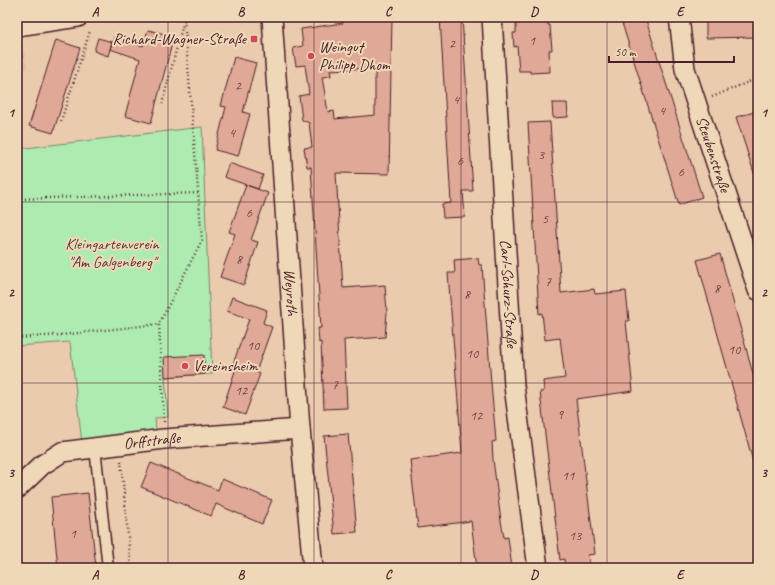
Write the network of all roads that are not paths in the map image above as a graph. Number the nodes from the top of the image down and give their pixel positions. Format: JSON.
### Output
{"nodes":[{"id":1,"x":272,"y":17,"type":"edge"},
{"id":2,"x":492,"y":17,"type":"edge"},
{"id":3,"x":679,"y":17,"type":"edge"},
{"id":4,"x":85,"y":21,"type":"edge"},
{"id":5,"x":17,"y":26,"type":"edge"},
{"id":6,"x":758,"y":290,"type":"edge"},
{"id":7,"x":300,"y":429,"type":"junction"},
{"id":8,"x":95,"y":448,"type":"junction"},
{"id":9,"x":17,"y":489,"type":"edge"},
{"id":10,"x":108,"y":568,"type":"edge"},
{"id":11,"x":313,"y":568,"type":"edge"},
{"id":12,"x":538,"y":568,"type":"edge"}],
"edges":[{"from":1,"to":7,"type":"street","name":"Weyroth"},
{"from":2,"to":12,"type":"street","name":"Carl-Schurz-Straße"},
{"from":3,"to":6,"type":"street","name":"Steubenstraße"},
{"from":4,"to":5,"type":"street"},
{"from":7,"to":8,"type":"street","name":"Orffstraße"},
{"from":7,"to":11,"type":"street","name":"Weyroth"},
{"from":8,"to":9,"type":"street","name":"Orffstraße"},
{"from":8,"to":10,"type":"lane"}]}
